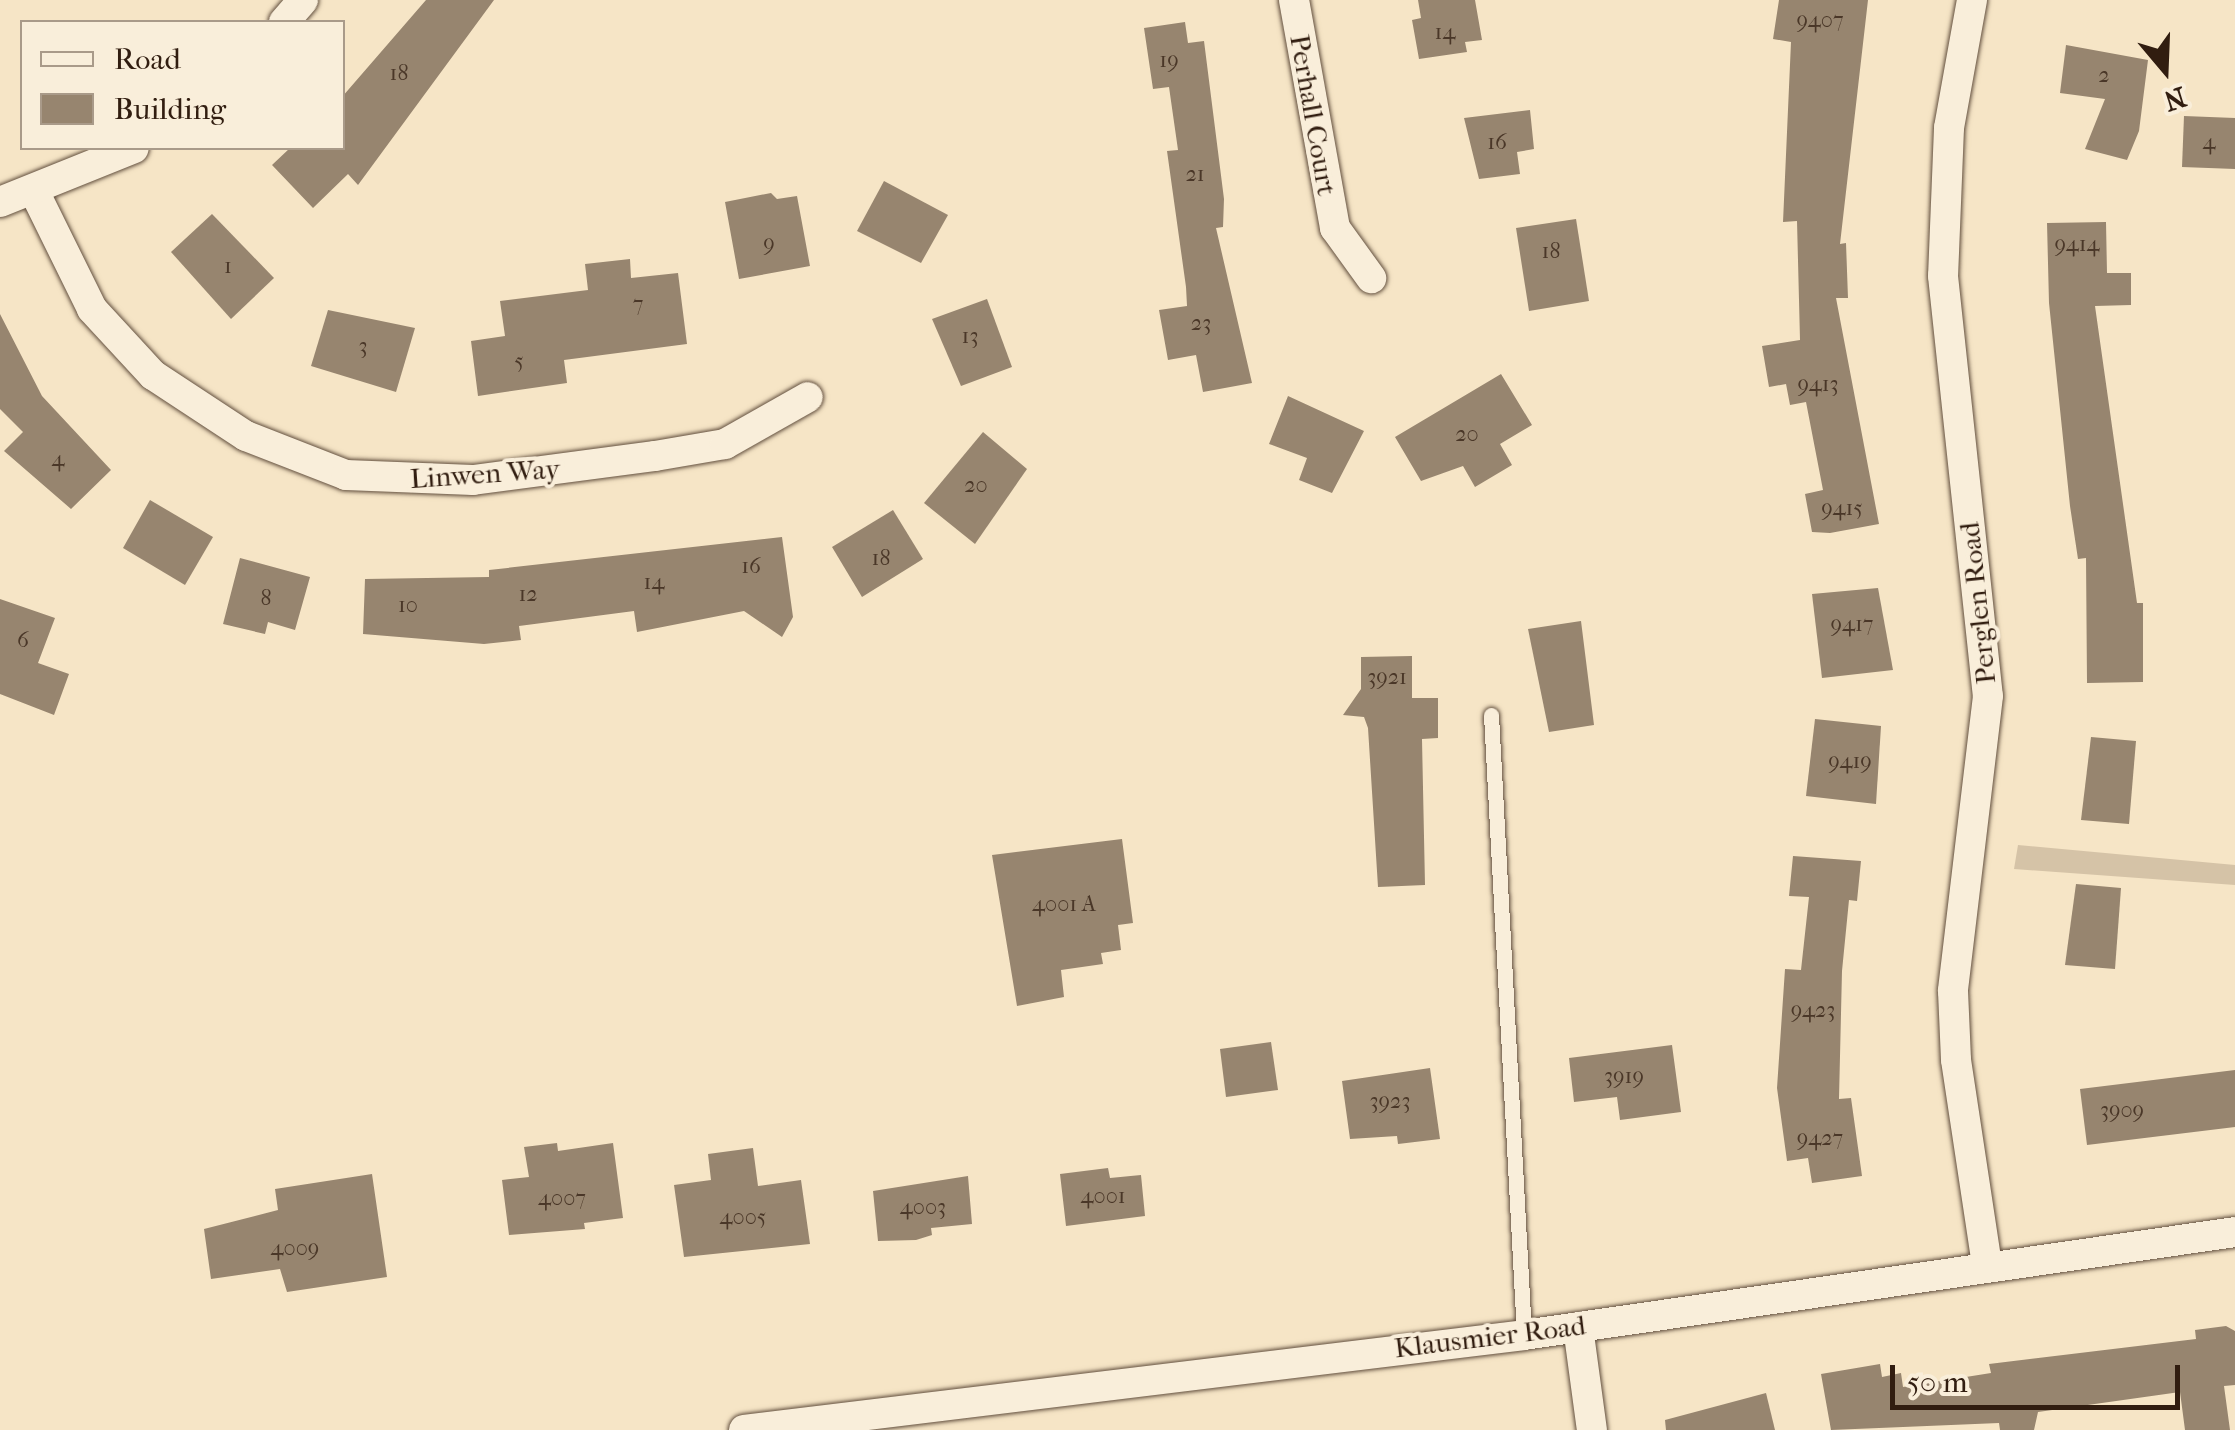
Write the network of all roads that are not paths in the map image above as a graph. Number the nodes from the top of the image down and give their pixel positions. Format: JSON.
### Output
{"nodes":[{"id":1,"x":303,"y":0,"type":"edge"},
{"id":2,"x":1294,"y":0,"type":"edge"},
{"id":3,"x":1972,"y":0,"type":"edge"},
{"id":4,"x":286,"y":20,"type":"edge"},
{"id":5,"x":130,"y":150,"type":"edge"},
{"id":6,"x":35,"y":193,"type":"junction"},
{"id":7,"x":0,"y":202,"type":"edge"},
{"id":8,"x":1372,"y":278,"type":"dead end"},
{"id":9,"x":808,"y":398,"type":"dead end"},
{"id":10,"x":1491,"y":715,"type":"dead end"},
{"id":11,"x":2235,"y":1232,"type":"edge"},
{"id":12,"x":1987,"y":1266,"type":"junction"},
{"id":13,"x":1578,"y":1327,"type":"junction"},
{"id":14,"x":1524,"y":1335,"type":"junction"},
{"id":15,"x":744,"y":1430,"type":"edge"},
{"id":16,"x":1592,"y":1430,"type":"edge"}],
"edges":[{"from":1,"to":4,"type":"street"},
{"from":2,"to":8,"type":"street","name":"Perhall Court"},
{"from":3,"to":12,"type":"street","name":"Perglen Road"},
{"from":5,"to":6,"type":"street"},
{"from":6,"to":7,"type":"street"},
{"from":6,"to":9,"type":"street","name":"Linwen Way"},
{"from":10,"to":14,"type":"lane"},
{"from":11,"to":12,"type":"street","name":"Klausmier Road"},
{"from":12,"to":13,"type":"street","name":"Klausmier Road"},
{"from":13,"to":14,"type":"street","name":"Klausmier Road"},
{"from":13,"to":16,"type":"street"},
{"from":14,"to":15,"type":"street","name":"Klausmier Road"}]}
